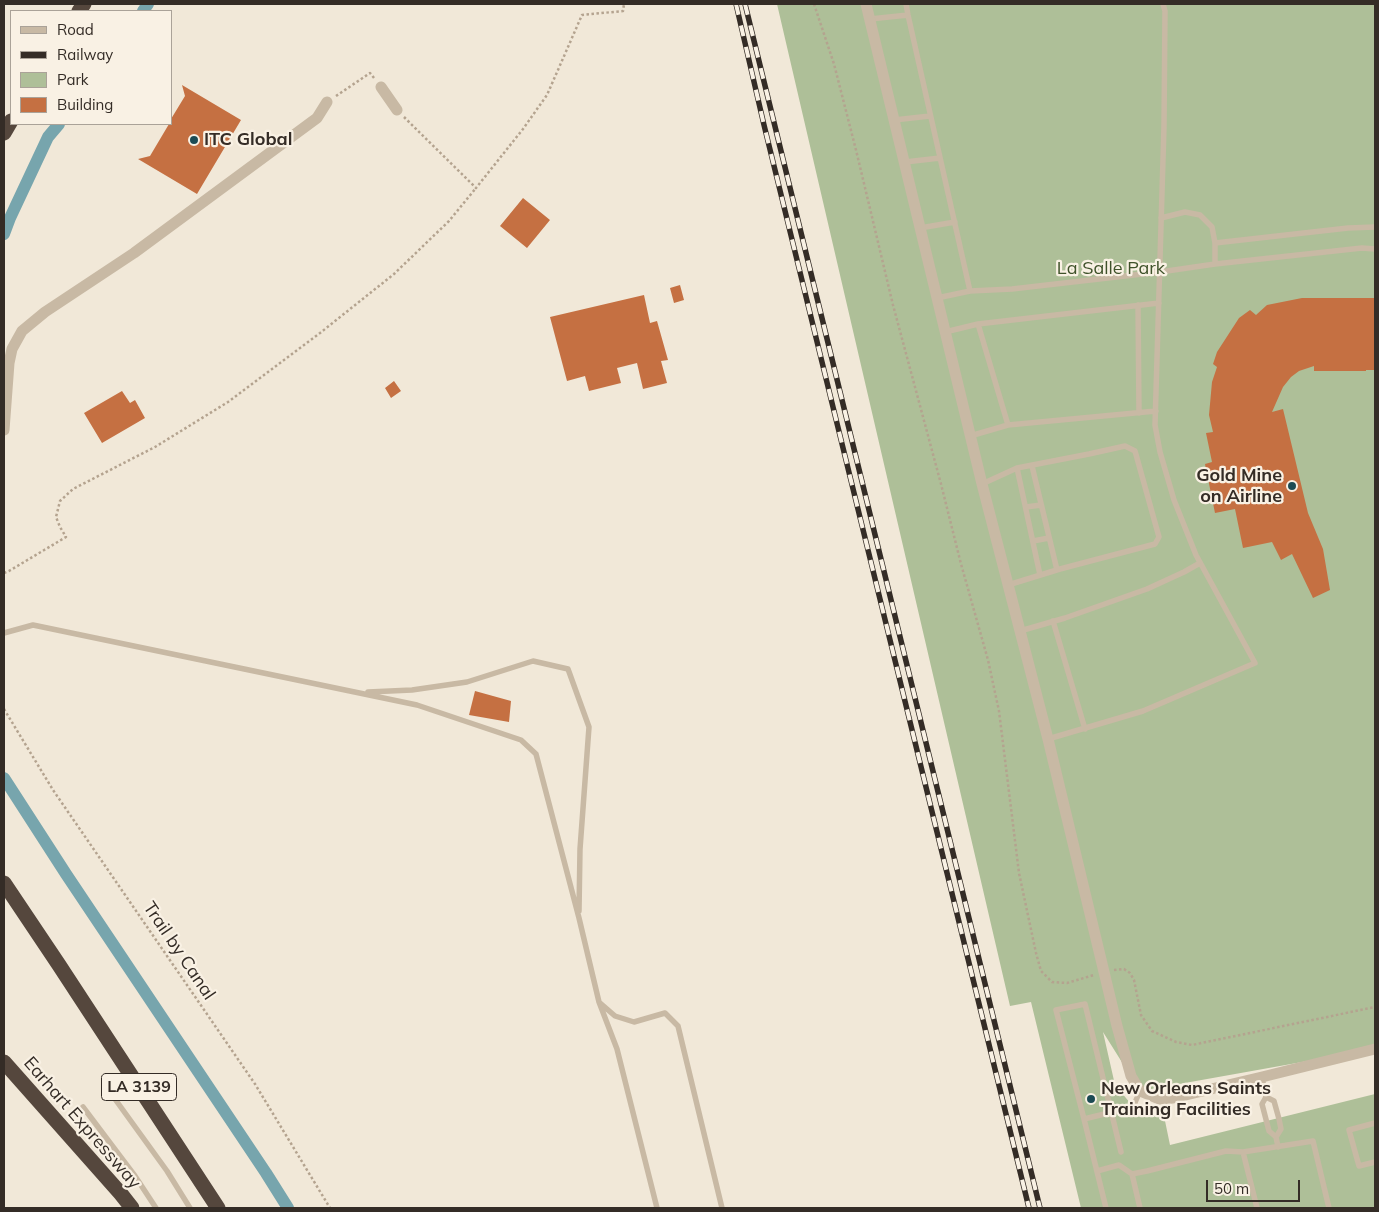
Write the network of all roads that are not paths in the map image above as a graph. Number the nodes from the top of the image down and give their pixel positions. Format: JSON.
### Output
{"nodes":[{"id":1,"x":866,"y":4,"type":"edge"},
{"id":2,"x":906,"y":4,"type":"edge"},
{"id":3,"x":1163,"y":4,"type":"edge"},
{"id":4,"x":908,"y":15,"type":"junction"},
{"id":5,"x":870,"y":19,"type":"junction"},
{"id":6,"x":381,"y":87,"type":"road end"},
{"id":7,"x":327,"y":102,"type":"road end"},
{"id":8,"x":397,"y":110,"type":"road end"},
{"id":9,"x":930,"y":116,"type":"junction"},
{"id":10,"x":894,"y":120,"type":"junction"},
{"id":11,"x":940,"y":158,"type":"junction"},
{"id":12,"x":905,"y":162,"type":"junction"},
{"id":13,"x":1161,"y":218,"type":"junction"},
{"id":14,"x":954,"y":222,"type":"junction"},
{"id":15,"x":1375,"y":227,"type":"edge"},
{"id":16,"x":920,"y":228,"type":"junction"},
{"id":17,"x":1215,"y":243,"type":"junction"},
{"id":18,"x":1375,"y":249,"type":"edge"},
{"id":19,"x":1215,"y":264,"type":"junction"},
{"id":20,"x":1160,"y":272,"type":"junction"},
{"id":21,"x":970,"y":291,"type":"junction"},
{"id":22,"x":937,"y":298,"type":"junction"},
{"id":23,"x":1159,"y":303,"type":"junction"},
{"id":24,"x":1138,"y":305,"type":"junction"},
{"id":25,"x":978,"y":324,"type":"junction"},
{"id":26,"x":946,"y":332,"type":"junction"},
{"id":27,"x":1156,"y":412,"type":"junction"},
{"id":28,"x":1138,"y":413,"type":"junction"},
{"id":29,"x":1008,"y":424,"type":"junction"},
{"id":30,"x":4,"y":430,"type":"edge"},
{"id":31,"x":970,"y":436,"type":"junction"},
{"id":32,"x":1032,"y":466,"type":"junction"},
{"id":33,"x":1018,"y":468,"type":"junction"},
{"id":34,"x":982,"y":484,"type":"junction"},
{"id":35,"x":1041,"y":505,"type":"junction"},
{"id":36,"x":1026,"y":507,"type":"junction"},
{"id":37,"x":1049,"y":538,"type":"junction"},
{"id":38,"x":1033,"y":541,"type":"junction"},
{"id":39,"x":1200,"y":563,"type":"junction"},
{"id":40,"x":1057,"y":570,"type":"junction"},
{"id":41,"x":1040,"y":575,"type":"junction"},
{"id":42,"x":1008,"y":584,"type":"junction"},
{"id":43,"x":1053,"y":621,"type":"junction"},
{"id":44,"x":1020,"y":631,"type":"junction"},
{"id":45,"x":4,"y":633,"type":"edge"},
{"id":46,"x":358,"y":692,"type":"junction"},
{"id":47,"x":1085,"y":729,"type":"junction"},
{"id":48,"x":1048,"y":740,"type":"junction"},
{"id":49,"x":4,"y":883,"type":"edge"},
{"id":50,"x":579,"y":918,"type":"junction"},
{"id":51,"x":598,"y":1002,"type":"junction"},
{"id":52,"x":1375,"y":1049,"type":"edge"},
{"id":53,"x":4,"y":1062,"type":"edge"},
{"id":54,"x":1262,"y":1077,"type":"junction"},
{"id":55,"x":107,"y":1088,"type":"dead end"},
{"id":56,"x":1140,"y":1091,"type":"junction"},
{"id":57,"x":1266,"y":1098,"type":"junction"},
{"id":58,"x":83,"y":1107,"type":"dead end"},
{"id":59,"x":1112,"y":1113,"type":"junction"},
{"id":60,"x":1084,"y":1119,"type":"junction"},
{"id":61,"x":1375,"y":1123,"type":"edge"},
{"id":62,"x":1276,"y":1137,"type":"junction"},
{"id":63,"x":1278,"y":1147,"type":"junction"},
{"id":64,"x":1121,"y":1152,"type":"dead end"},
{"id":65,"x":1243,"y":1152,"type":"junction"},
{"id":66,"x":1375,"y":1162,"type":"edge"},
{"id":67,"x":1097,"y":1171,"type":"junction"},
{"id":68,"x":1132,"y":1174,"type":"junction"},
{"id":69,"x":132,"y":1208,"type":"edge"},
{"id":70,"x":156,"y":1208,"type":"edge"},
{"id":71,"x":190,"y":1208,"type":"edge"},
{"id":72,"x":218,"y":1208,"type":"edge"},
{"id":73,"x":657,"y":1208,"type":"edge"},
{"id":74,"x":722,"y":1208,"type":"edge"},
{"id":75,"x":1106,"y":1208,"type":"edge"},
{"id":76,"x":1140,"y":1208,"type":"edge"},
{"id":77,"x":1257,"y":1208,"type":"edge"},
{"id":78,"x":1329,"y":1208,"type":"edge"}],
"edges":[{"from":1,"to":5,"type":"street"},
{"from":2,"to":4,"type":"lane"},
{"from":3,"to":13,"type":"lane"},
{"from":4,"to":5,"type":"lane"},
{"from":4,"to":9,"type":"lane"},
{"from":5,"to":10,"type":"street"},
{"from":6,"to":8,"type":"street"},
{"from":7,"to":30,"type":"street"},
{"from":9,"to":10,"type":"lane"},
{"from":9,"to":11,"type":"lane"},
{"from":10,"to":12,"type":"street"},
{"from":11,"to":12,"type":"lane"},
{"from":11,"to":14,"type":"lane"},
{"from":12,"to":16,"type":"street"},
{"from":13,"to":17,"type":"lane"},
{"from":13,"to":20,"type":"lane"},
{"from":14,"to":16,"type":"lane"},
{"from":14,"to":21,"type":"lane"},
{"from":15,"to":17,"type":"lane"},
{"from":16,"to":22,"type":"street"},
{"from":17,"to":19,"type":"lane"},
{"from":18,"to":19,"type":"lane"},
{"from":19,"to":20,"type":"lane"},
{"from":20,"to":21,"type":"lane"},
{"from":20,"to":23,"type":"lane"},
{"from":21,"to":22,"type":"lane"},
{"from":22,"to":26,"type":"street"},
{"from":23,"to":24,"type":"lane"},
{"from":23,"to":27,"type":"lane"},
{"from":24,"to":25,"type":"lane"},
{"from":24,"to":28,"type":"lane"},
{"from":25,"to":26,"type":"lane"},
{"from":25,"to":29,"type":"lane"},
{"from":26,"to":31,"type":"street"},
{"from":27,"to":28,"type":"lane"},
{"from":27,"to":39,"type":"lane"},
{"from":28,"to":29,"type":"lane"},
{"from":29,"to":31,"type":"lane"},
{"from":31,"to":34,"type":"street"},
{"from":32,"to":33,"type":"lane"},
{"from":32,"to":35,"type":"lane"},
{"from":32,"to":40,"type":"lane"},
{"from":33,"to":34,"type":"lane"},
{"from":33,"to":36,"type":"lane"},
{"from":34,"to":42,"type":"street"},
{"from":35,"to":36,"type":"lane"},
{"from":35,"to":37,"type":"lane"},
{"from":36,"to":38,"type":"lane"},
{"from":37,"to":38,"type":"lane"},
{"from":37,"to":40,"type":"lane"},
{"from":38,"to":41,"type":"lane"},
{"from":39,"to":43,"type":"lane"},
{"from":39,"to":47,"type":"lane"},
{"from":40,"to":41,"type":"lane"},
{"from":41,"to":42,"type":"lane"},
{"from":42,"to":44,"type":"street"},
{"from":43,"to":44,"type":"lane"},
{"from":43,"to":47,"type":"lane"},
{"from":44,"to":48,"type":"street"},
{"from":45,"to":46,"type":"lane"},
{"from":46,"to":50,"type":"lane"},
{"from":46,"to":50,"type":"lane"},
{"from":47,"to":48,"type":"lane"},
{"from":48,"to":56,"type":"street"},
{"from":49,"to":72,"type":"highway","number":"LA 3139"},
{"from":50,"to":51,"type":"lane"},
{"from":51,"to":73,"type":"lane"},
{"from":51,"to":74,"type":"lane"},
{"from":52,"to":54,"type":"street"},
{"from":53,"to":69,"type":"highway","name":"Earhart Expressway"},
{"from":54,"to":56,"type":"street"},
{"from":54,"to":57,"type":"lane"},
{"from":55,"to":71,"type":"lane"},
{"from":56,"to":59,"type":"lane"},
{"from":57,"to":62,"type":"lane"},
{"from":57,"to":62,"type":"lane"},
{"from":58,"to":70,"type":"lane"},
{"from":59,"to":60,"type":"lane"},
{"from":59,"to":60,"type":"lane"},
{"from":59,"to":64,"type":"lane"},
{"from":60,"to":67,"type":"lane"},
{"from":61,"to":66,"type":"lane"},
{"from":62,"to":63,"type":"lane"},
{"from":63,"to":65,"type":"lane"},
{"from":63,"to":78,"type":"lane"},
{"from":65,"to":68,"type":"lane"},
{"from":65,"to":77,"type":"lane"},
{"from":67,"to":68,"type":"lane"},
{"from":67,"to":75,"type":"lane"},
{"from":68,"to":76,"type":"lane"}]}
